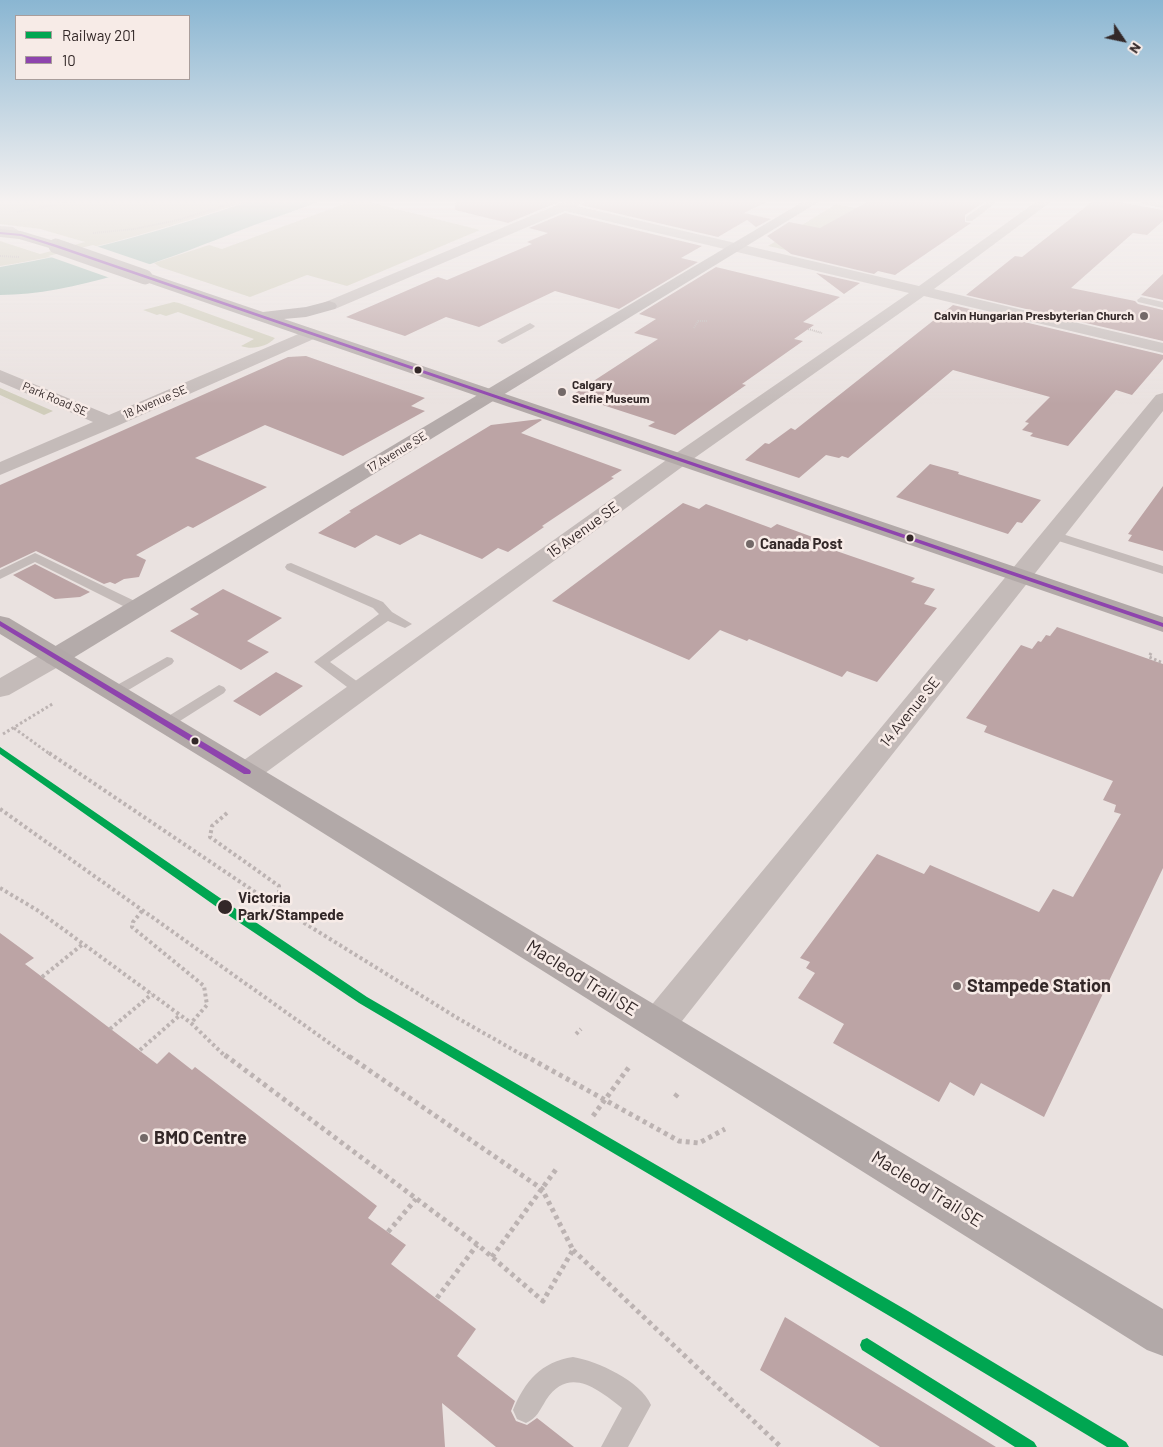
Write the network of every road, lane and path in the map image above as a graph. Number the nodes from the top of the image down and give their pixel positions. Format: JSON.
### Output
{"nodes":[{"id":1,"x":121,"y":269,"type":"edge"},
{"id":2,"x":418,"y":269,"type":"edge"},
{"id":3,"x":701,"y":269,"type":"edge"},
{"id":4,"x":827,"y":269,"type":"edge"},
{"id":5,"x":953,"y":269,"type":"edge"},
{"id":6,"x":922,"y":291,"type":"junction"},
{"id":7,"x":1141,"y":300,"type":"dead end"},
{"id":8,"x":1163,"y":305,"type":"edge"},
{"id":9,"x":329,"y":306,"type":"junction"},
{"id":10,"x":260,"y":317,"type":"junction"},
{"id":11,"x":707,"y":321,"type":"dead end"},
{"id":12,"x":530,"y":326,"type":"dead end"},
{"id":13,"x":694,"y":328,"type":"dead end"},
{"id":14,"x":808,"y":329,"type":"dead end"},
{"id":15,"x":306,"y":333,"type":"junction"},
{"id":16,"x":822,"y":333,"type":"dead end"},
{"id":17,"x":502,"y":340,"type":"dead end"},
{"id":18,"x":1163,"y":348,"type":"edge"},
{"id":19,"x":0,"y":375,"type":"edge"},
{"id":20,"x":492,"y":395,"type":"junction"},
{"id":21,"x":1163,"y":399,"type":"edge"},
{"id":22,"x":110,"y":422,"type":"junction"},
{"id":23,"x":679,"y":460,"type":"junction"},
{"id":24,"x":0,"y":469,"type":"edge"},
{"id":25,"x":1053,"y":535,"type":"junction"},
{"id":26,"x":291,"y":567,"type":"dead end"},
{"id":27,"x":1163,"y":570,"type":"edge"},
{"id":28,"x":0,"y":574,"type":"edge"},
{"id":29,"x":1019,"y":576,"type":"junction"},
{"id":30,"x":138,"y":608,"type":"junction"},
{"id":31,"x":387,"y":615,"type":"junction"},
{"id":32,"x":0,"y":623,"type":"edge"},
{"id":33,"x":405,"y":624,"type":"dead end"},
{"id":34,"x":1163,"y":624,"type":"edge"},
{"id":35,"x":1151,"y":653,"type":"dead end"},
{"id":36,"x":56,"y":656,"type":"junction"},
{"id":37,"x":167,"y":661,"type":"dead end"},
{"id":38,"x":1163,"y":663,"type":"edge"},
{"id":39,"x":0,"y":689,"type":"edge"},
{"id":40,"x":219,"y":690,"type":"dead end"},
{"id":41,"x":360,"y":690,"type":"junction"},
{"id":42,"x":115,"y":692,"type":"junction"},
{"id":43,"x":54,"y":703,"type":"dead end"},
{"id":44,"x":167,"y":723,"type":"junction"},
{"id":45,"x":14,"y":728,"type":"junction"},
{"id":46,"x":3,"y":734,"type":"dead end"},
{"id":47,"x":247,"y":772,"type":"junction"},
{"id":48,"x":0,"y":809,"type":"edge"},
{"id":49,"x":227,"y":813,"type":"dead end"},
{"id":50,"x":0,"y":888,"type":"edge"},
{"id":51,"x":273,"y":904,"type":"junction"},
{"id":52,"x":142,"y":911,"type":"junction"},
{"id":53,"x":83,"y":944,"type":"junction"},
{"id":54,"x":42,"y":977,"type":"dead end"},
{"id":55,"x":152,"y":994,"type":"junction"},
{"id":56,"x":180,"y":1015,"type":"junction"},
{"id":57,"x":191,"y":1023,"type":"junction"},
{"id":58,"x":658,"y":1024,"type":"junction"},
{"id":59,"x":110,"y":1028,"type":"dead end"},
{"id":60,"x":581,"y":1029,"type":"dead end"},
{"id":61,"x":576,"y":1034,"type":"dead end"},
{"id":62,"x":140,"y":1050,"type":"dead end"},
{"id":63,"x":629,"y":1068,"type":"dead end"},
{"id":64,"x":679,"y":1092,"type":"dead end"},
{"id":65,"x":675,"y":1097,"type":"dead end"},
{"id":66,"x":604,"y":1100,"type":"junction"},
{"id":67,"x":593,"y":1116,"type":"dead end"},
{"id":68,"x":725,"y":1129,"type":"dead end"},
{"id":69,"x":557,"y":1168,"type":"dead end"},
{"id":70,"x":542,"y":1189,"type":"junction"},
{"id":71,"x":416,"y":1199,"type":"junction"},
{"id":72,"x":388,"y":1232,"type":"dead end"},
{"id":73,"x":478,"y":1245,"type":"junction"},
{"id":74,"x":574,"y":1250,"type":"junction"},
{"id":75,"x":492,"y":1257,"type":"junction"},
{"id":76,"x":437,"y":1298,"type":"dead end"},
{"id":77,"x":1163,"y":1334,"type":"edge"},
{"id":78,"x":526,"y":1410,"type":"dead end"},
{"id":79,"x":614,"y":1447,"type":"edge"},
{"id":80,"x":781,"y":1447,"type":"edge"}],
"edges":[{"from":1,"to":10,"type":"main road","bridge":true},
{"from":2,"to":9,"type":"street"},
{"from":3,"to":20,"type":"main road","name":"17 Avenue SE"},
{"from":4,"to":6,"type":"street"},
{"from":5,"to":6,"type":"street","name":"15 Avenue SE"},
{"from":6,"to":18,"type":"street"},
{"from":6,"to":23,"type":"street","name":"15 Avenue SE"},
{"from":7,"to":8,"type":"lane"},
{"from":9,"to":10,"type":"main road"},
{"from":9,"to":15,"type":"main road"},
{"from":10,"to":15,"type":"main road"},
{"from":11,"to":13,"type":"path"},
{"from":12,"to":17,"type":"lane"},
{"from":14,"to":16,"type":"path"},
{"from":15,"to":20,"type":"main road"},
{"from":15,"to":22,"type":"street","name":"18 Avenue SE"},
{"from":19,"to":22,"type":"street","name":"Park Road SE"},
{"from":20,"to":23,"type":"main road"},
{"from":20,"to":30,"type":"main road","name":"17 Avenue SE"},
{"from":21,"to":25,"type":"street","name":"14 Avenue SE"},
{"from":22,"to":24,"type":"street","name":"18 Avenue SE"},
{"from":23,"to":29,"type":"main road"},
{"from":23,"to":41,"type":"street","name":"15 Avenue SE"},
{"from":25,"to":27,"type":"lane"},
{"from":25,"to":29,"type":"street","name":"14 Avenue SE"},
{"from":26,"to":31,"type":"lane"},
{"from":28,"to":30,"type":"lane"},
{"from":29,"to":34,"type":"main road"},
{"from":29,"to":58,"type":"street","name":"14 Avenue SE"},
{"from":30,"to":36,"type":"main road","name":"17 Avenue SE"},
{"from":31,"to":33,"type":"lane"},
{"from":31,"to":41,"type":"lane"},
{"from":32,"to":36,"type":"main road","name":"Macleod Trail SE"},
{"from":35,"to":38,"type":"path"},
{"from":36,"to":39,"type":"street"},
{"from":36,"to":42,"type":"main road","name":"Macleod Trail SE"},
{"from":37,"to":42,"type":"lane"},
{"from":40,"to":44,"type":"lane"},
{"from":41,"to":47,"type":"street","name":"15 Avenue SE"},
{"from":42,"to":44,"type":"main road","name":"Macleod Trail SE"},
{"from":43,"to":45,"type":"path"},
{"from":44,"to":47,"type":"main road","name":"Macleod Trail SE"},
{"from":45,"to":46,"type":"path"},
{"from":45,"to":51,"type":"path"},
{"from":47,"to":58,"type":"main road","name":"Macleod Trail SE"},
{"from":48,"to":52,"type":"path"},
{"from":49,"to":51,"type":"path"},
{"from":50,"to":53,"type":"path"},
{"from":51,"to":66,"type":"path"},
{"from":52,"to":57,"type":"path"},
{"from":52,"to":70,"type":"path"},
{"from":53,"to":54,"type":"path"},
{"from":53,"to":55,"type":"path"},
{"from":55,"to":56,"type":"path"},
{"from":55,"to":59,"type":"path"},
{"from":56,"to":57,"type":"path"},
{"from":56,"to":62,"type":"path"},
{"from":57,"to":71,"type":"path"},
{"from":58,"to":77,"type":"main road","name":"Macleod Trail SE"},
{"from":60,"to":61,"type":"path"},
{"from":63,"to":66,"type":"path"},
{"from":64,"to":65,"type":"path"},
{"from":66,"to":67,"type":"path"},
{"from":66,"to":68,"type":"path"},
{"from":69,"to":70,"type":"path"},
{"from":70,"to":74,"type":"path"},
{"from":70,"to":75,"type":"path"},
{"from":71,"to":72,"type":"path"},
{"from":71,"to":73,"type":"path"},
{"from":73,"to":75,"type":"path"},
{"from":73,"to":76,"type":"path"},
{"from":74,"to":75,"type":"path"},
{"from":74,"to":80,"type":"path"},
{"from":78,"to":79,"type":"lane"}]}
